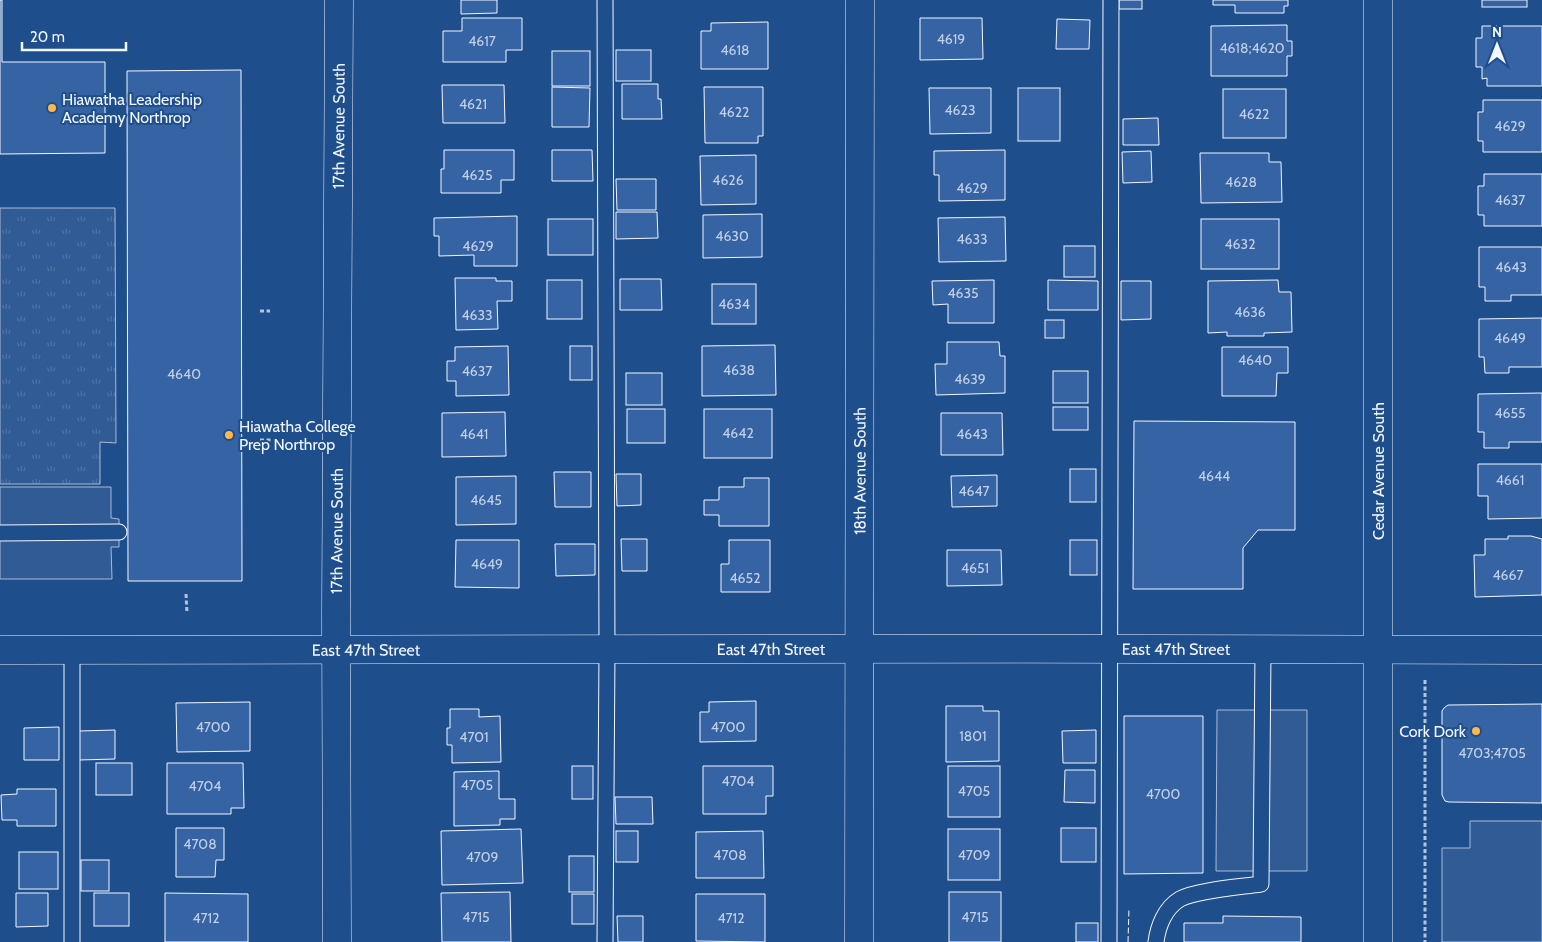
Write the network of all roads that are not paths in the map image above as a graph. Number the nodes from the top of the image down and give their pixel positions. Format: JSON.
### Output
{"nodes":[{"id":1,"x":339,"y":0,"type":"edge"},
{"id":2,"x":605,"y":0,"type":"edge"},
{"id":3,"x":860,"y":0,"type":"edge"},
{"id":4,"x":1111,"y":0,"type":"edge"},
{"id":5,"x":1378,"y":0,"type":"edge"},
{"id":6,"x":119,"y":532,"type":"dead end"},
{"id":7,"x":0,"y":533,"type":"edge"},
{"id":8,"x":859,"y":648,"type":"junction"},
{"id":9,"x":1110,"y":649,"type":"junction"},
{"id":10,"x":1263,"y":649,"type":"junction"},
{"id":11,"x":1378,"y":649,"type":"junction"},
{"id":12,"x":0,"y":650,"type":"edge"},
{"id":13,"x":72,"y":650,"type":"junction"},
{"id":14,"x":336,"y":650,"type":"junction"},
{"id":15,"x":607,"y":650,"type":"junction"},
{"id":16,"x":1542,"y":650,"type":"edge"},
{"id":17,"x":72,"y":942,"type":"edge"},
{"id":18,"x":337,"y":942,"type":"edge"},
{"id":19,"x":605,"y":942,"type":"edge"},
{"id":20,"x":859,"y":942,"type":"edge"},
{"id":21,"x":1109,"y":942,"type":"edge"},
{"id":22,"x":1156,"y":942,"type":"edge"},
{"id":23,"x":1378,"y":942,"type":"edge"}],
"edges":[{"from":1,"to":14,"type":"street","name":"17th Avenue South"},
{"from":2,"to":15,"type":"lane"},
{"from":3,"to":8,"type":"street","name":"18th Avenue South"},
{"from":4,"to":9,"type":"lane"},
{"from":5,"to":11,"type":"street","name":"Cedar Avenue South"},
{"from":6,"to":7,"type":"lane"},
{"from":8,"to":9,"type":"street","name":"East 47th Street"},
{"from":8,"to":15,"type":"street","name":"East 47th Street"},
{"from":8,"to":20,"type":"street","name":"18th Avenue South"},
{"from":9,"to":10,"type":"street","name":"East 47th Street"},
{"from":9,"to":21,"type":"lane"},
{"from":10,"to":11,"type":"street","name":"East 47th Street"},
{"from":10,"to":22,"type":"lane"},
{"from":11,"to":16,"type":"street","name":"East 47th Street"},
{"from":11,"to":23,"type":"street","name":"Cedar Avenue South"},
{"from":12,"to":13,"type":"street","name":"East 47th Street"},
{"from":13,"to":14,"type":"street","name":"East 47th Street"},
{"from":13,"to":17,"type":"lane"},
{"from":14,"to":15,"type":"street","name":"East 47th Street"},
{"from":14,"to":18,"type":"street","name":"17th Avenue South"},
{"from":15,"to":19,"type":"lane"}]}
